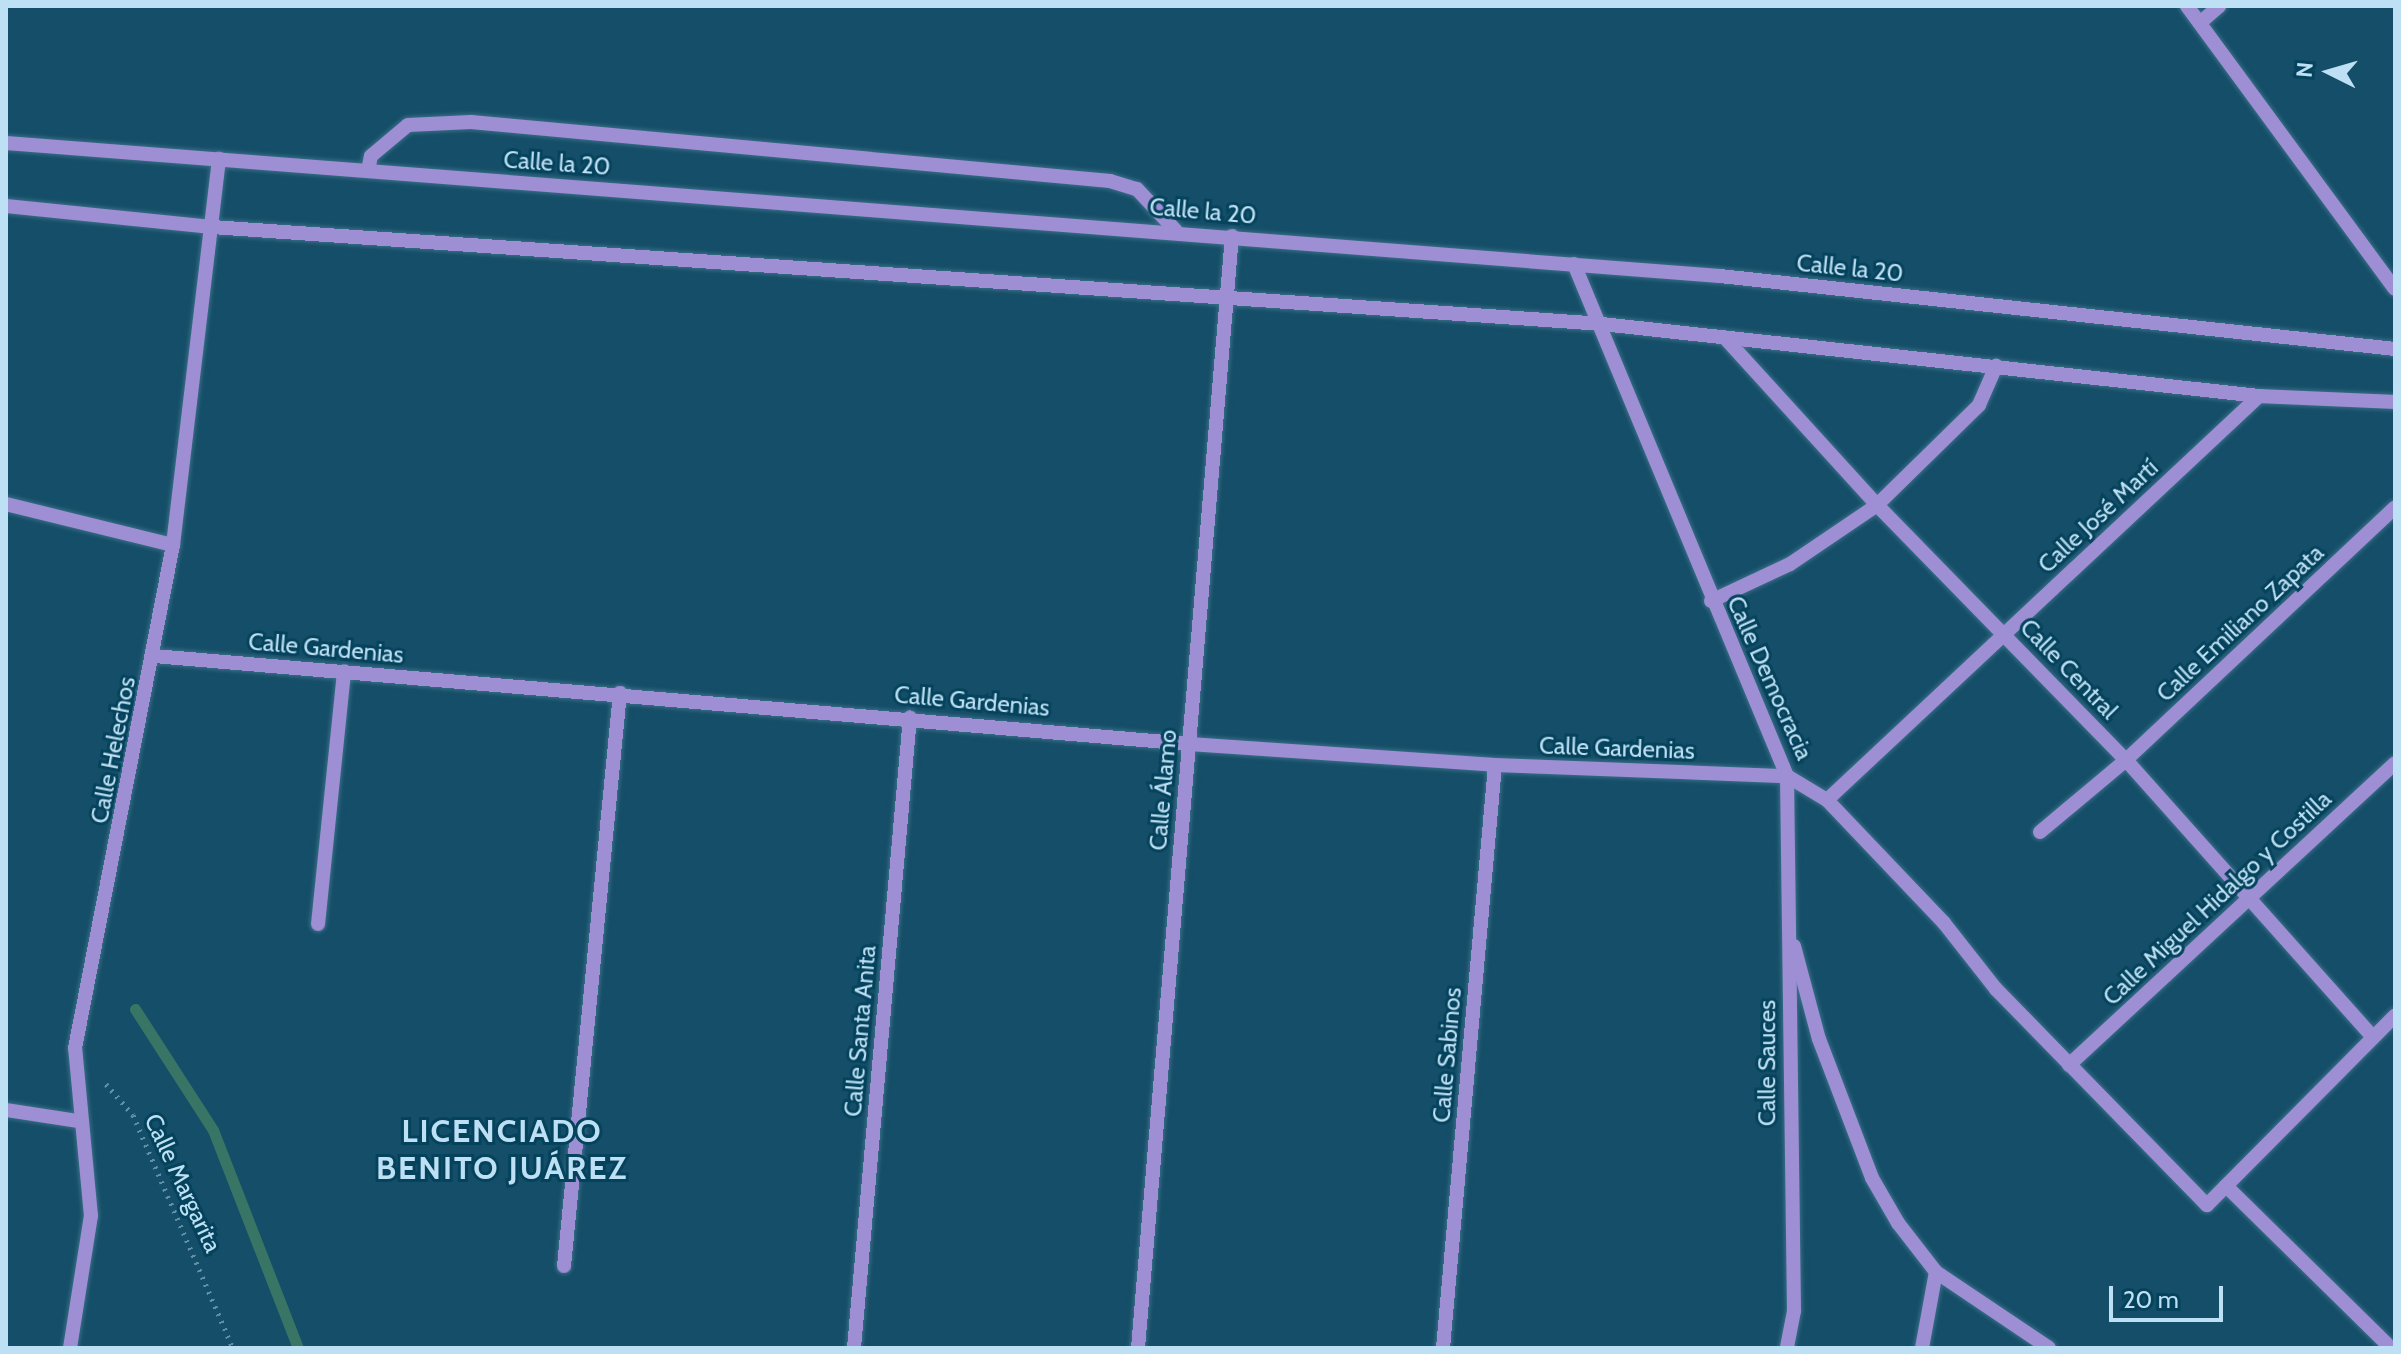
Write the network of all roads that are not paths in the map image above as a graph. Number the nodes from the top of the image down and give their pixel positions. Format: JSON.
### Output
{"nodes":[{"id":1,"x":2187,"y":6,"type":"edge"},
{"id":2,"x":2219,"y":6,"type":"edge"},
{"id":3,"x":2202,"y":21,"type":"junction"},
{"id":4,"x":6,"y":143,"type":"edge"},
{"id":5,"x":219,"y":159,"type":"junction"},
{"id":6,"x":368,"y":171,"type":"junction"},
{"id":7,"x":6,"y":206,"type":"edge"},
{"id":8,"x":212,"y":227,"type":"junction"},
{"id":9,"x":1176,"y":231,"type":"junction"},
{"id":10,"x":1232,"y":236,"type":"junction"},
{"id":11,"x":1574,"y":264,"type":"junction"},
{"id":12,"x":2395,"y":289,"type":"edge"},
{"id":13,"x":1226,"y":299,"type":"junction"},
{"id":14,"x":1602,"y":324,"type":"junction"},
{"id":15,"x":1725,"y":338,"type":"junction"},
{"id":16,"x":2395,"y":349,"type":"edge"},
{"id":17,"x":1996,"y":366,"type":"junction"},
{"id":18,"x":2259,"y":396,"type":"junction"},
{"id":19,"x":2395,"y":402,"type":"edge"},
{"id":20,"x":6,"y":504,"type":"edge"},
{"id":21,"x":1877,"y":505,"type":"junction"},
{"id":22,"x":2395,"y":507,"type":"edge"},
{"id":23,"x":173,"y":545,"type":"junction"},
{"id":24,"x":1711,"y":601,"type":"junction"},
{"id":25,"x":2005,"y":634,"type":"junction"},
{"id":26,"x":154,"y":656,"type":"junction"},
{"id":27,"x":344,"y":671,"type":"junction"},
{"id":28,"x":620,"y":693,"type":"junction"},
{"id":29,"x":910,"y":717,"type":"junction"},
{"id":30,"x":1189,"y":744,"type":"junction"},
{"id":31,"x":2126,"y":760,"type":"junction"},
{"id":32,"x":2395,"y":763,"type":"edge"},
{"id":33,"x":1495,"y":765,"type":"junction"},
{"id":34,"x":1787,"y":776,"type":"junction"},
{"id":35,"x":1827,"y":800,"type":"junction"},
{"id":36,"x":2040,"y":832,"type":"dead end"},
{"id":37,"x":2252,"y":896,"type":"junction"},
{"id":38,"x":318,"y":924,"type":"dead end"},
{"id":39,"x":1788,"y":926,"type":"junction"},
{"id":40,"x":2395,"y":1016,"type":"edge"},
{"id":41,"x":2373,"y":1037,"type":"junction"},
{"id":42,"x":2069,"y":1065,"type":"junction"},
{"id":43,"x":6,"y":1110,"type":"edge"},
{"id":44,"x":78,"y":1121,"type":"junction"},
{"id":45,"x":2226,"y":1186,"type":"junction"},
{"id":46,"x":564,"y":1266,"type":"dead end"},
{"id":47,"x":1936,"y":1272,"type":"junction"},
{"id":48,"x":2388,"y":1343,"type":"edge"},
{"id":49,"x":70,"y":1348,"type":"edge"},
{"id":50,"x":854,"y":1348,"type":"edge"},
{"id":51,"x":1138,"y":1348,"type":"edge"},
{"id":52,"x":1443,"y":1348,"type":"edge"},
{"id":53,"x":1787,"y":1348,"type":"edge"},
{"id":54,"x":1922,"y":1348,"type":"edge"},
{"id":55,"x":2049,"y":1348,"type":"edge"}],
"edges":[{"from":1,"to":3,"type":"street"},
{"from":2,"to":3,"type":"street"},
{"from":3,"to":12,"type":"street"},
{"from":4,"to":5,"type":"street","name":"Calle la 20"},
{"from":5,"to":6,"type":"street","name":"Calle la 20"},
{"from":5,"to":8,"type":"street","name":"Calle Helechos"},
{"from":6,"to":9,"type":"street","name":"Calle la 20"},
{"from":6,"to":9,"type":"street"},
{"from":7,"to":8,"type":"street"},
{"from":8,"to":13,"type":"street"},
{"from":8,"to":23,"type":"street","name":"Calle Helechos"},
{"from":9,"to":10,"type":"street","name":"Calle la 20"},
{"from":10,"to":11,"type":"street","name":"Calle la 20"},
{"from":10,"to":13,"type":"street","name":"Calle Álamo"},
{"from":11,"to":14,"type":"street","name":"Calle Democracia"},
{"from":11,"to":16,"type":"street","name":"Calle la 20"},
{"from":13,"to":14,"type":"street"},
{"from":13,"to":30,"type":"street","name":"Calle Álamo"},
{"from":14,"to":15,"type":"street"},
{"from":14,"to":24,"type":"street","name":"Calle Democracia"},
{"from":15,"to":17,"type":"street"},
{"from":15,"to":21,"type":"street","name":"Calle Central"},
{"from":17,"to":18,"type":"street"},
{"from":17,"to":21,"type":"street"},
{"from":18,"to":19,"type":"street"},
{"from":18,"to":25,"type":"street","name":"Calle José Martí"},
{"from":20,"to":23,"type":"street"},
{"from":21,"to":24,"type":"street"},
{"from":21,"to":25,"type":"street","name":"Calle Central"},
{"from":22,"to":31,"type":"street","name":"Calle Emiliano Zapata"},
{"from":23,"to":26,"type":"street","name":"Calle Helechos"},
{"from":24,"to":34,"type":"street","name":"Calle Democracia"},
{"from":25,"to":31,"type":"street","name":"Calle Central"},
{"from":25,"to":35,"type":"street","name":"Calle José Martí"},
{"from":26,"to":27,"type":"street","name":"Calle Gardenias"},
{"from":26,"to":44,"type":"street","name":"Calle Helechos"},
{"from":27,"to":28,"type":"street","name":"Calle Gardenias"},
{"from":27,"to":38,"type":"street"},
{"from":28,"to":29,"type":"street","name":"Calle Gardenias"},
{"from":28,"to":46,"type":"street"},
{"from":29,"to":30,"type":"street","name":"Calle Gardenias"},
{"from":29,"to":50,"type":"street","name":"Calle Santa Anita"},
{"from":30,"to":33,"type":"street","name":"Calle Gardenias"},
{"from":30,"to":51,"type":"street","name":"Calle Álamo"},
{"from":31,"to":36,"type":"street","name":"Calle Emiliano Zapata"},
{"from":31,"to":37,"type":"street","name":"Calle Central"},
{"from":32,"to":37,"type":"street","name":"Calle Miguel Hidalgo y Costilla"},
{"from":33,"to":34,"type":"street","name":"Calle Gardenias"},
{"from":33,"to":52,"type":"street","name":"Calle Sabinos"},
{"from":34,"to":35,"type":"street","name":"Calle Democracia"},
{"from":34,"to":39,"type":"street","name":"Calle Sauces"},
{"from":35,"to":42,"type":"street","name":"Calle Democracia"},
{"from":37,"to":41,"type":"street","name":"Calle Central"},
{"from":37,"to":42,"type":"street","name":"Calle Miguel Hidalgo y Costilla"},
{"from":39,"to":47,"type":"street"},
{"from":39,"to":53,"type":"street","name":"Calle Sauces"},
{"from":40,"to":41,"type":"street"},
{"from":41,"to":45,"type":"street"},
{"from":42,"to":45,"type":"street","name":"Calle Democracia"},
{"from":43,"to":44,"type":"street"},
{"from":44,"to":49,"type":"street","name":"Calle Helechos"},
{"from":45,"to":48,"type":"street"},
{"from":47,"to":54,"type":"street"},
{"from":47,"to":55,"type":"street"}]}
